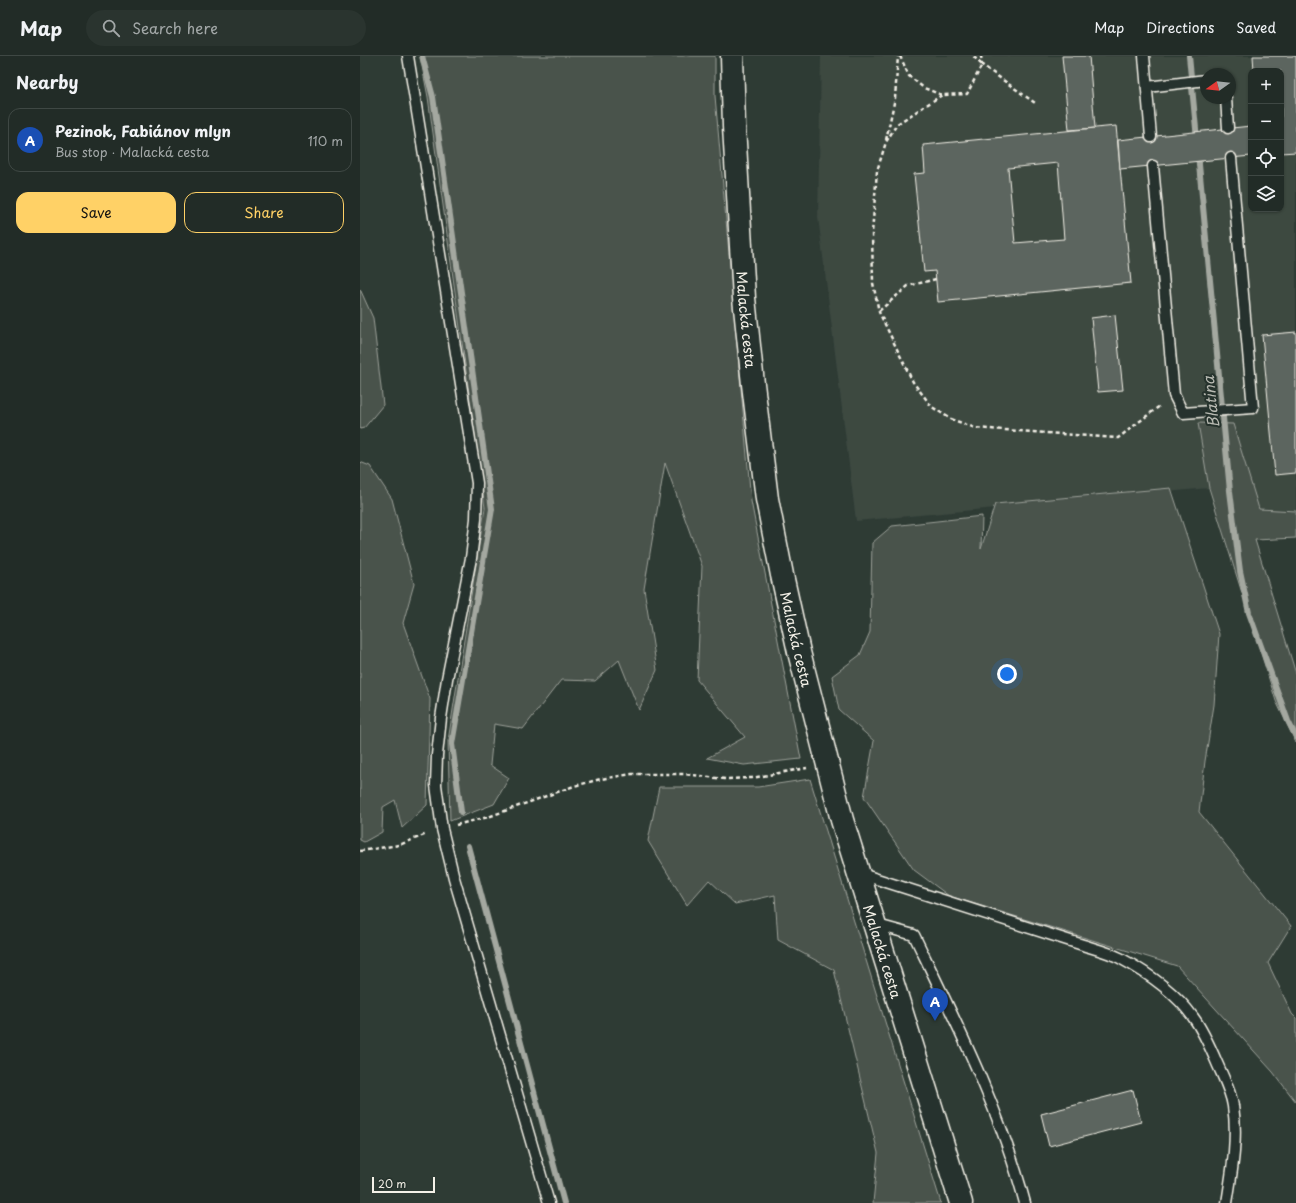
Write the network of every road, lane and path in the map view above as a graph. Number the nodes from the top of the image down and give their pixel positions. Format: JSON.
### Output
{"nodes":[{"id":1,"x":408,"y":56,"type":"edge"},
{"id":2,"x":732,"y":56,"type":"edge"},
{"id":3,"x":899,"y":56,"type":"edge"},
{"id":4,"x":973,"y":56,"type":"edge"},
{"id":5,"x":982,"y":56,"type":"edge"},
{"id":6,"x":1144,"y":56,"type":"edge"},
{"id":7,"x":982,"y":65,"type":"junction"},
{"id":8,"x":1200,"y":81,"type":"edge"},
{"id":9,"x":1147,"y":88,"type":"junction"},
{"id":10,"x":942,"y":95,"type":"junction"},
{"id":11,"x":1035,"y":103,"type":"dead end"},
{"id":12,"x":1226,"y":104,"type":"edge"},
{"id":13,"x":1228,"y":128,"type":"dead end"},
{"id":14,"x":1151,"y":137,"type":"dead end"},
{"id":15,"x":886,"y":142,"type":"junction"},
{"id":16,"x":1231,"y":158,"type":"dead end"},
{"id":17,"x":1153,"y":166,"type":"dead end"},
{"id":18,"x":936,"y":278,"type":"dead end"},
{"id":19,"x":879,"y":312,"type":"junction"},
{"id":20,"x":1174,"y":395,"type":"junction"},
{"id":21,"x":827,"y":764,"type":"junction"},
{"id":22,"x":442,"y":830,"type":"junction"},
{"id":23,"x":360,"y":852,"type":"edge"},
{"id":24,"x":858,"y":873,"type":"junction"},
{"id":25,"x":874,"y":924,"type":"junction"},
{"id":26,"x":549,"y":1203,"type":"edge"},
{"id":27,"x":961,"y":1203,"type":"edge"},
{"id":28,"x":1025,"y":1203,"type":"edge"},
{"id":29,"x":1227,"y":1203,"type":"edge"}],
"edges":[{"from":1,"to":22,"type":"lane"},
{"from":2,"to":21,"type":"main road","name":"Malacká cesta"},
{"from":3,"to":10,"type":"path"},
{"from":3,"to":15,"type":"path"},
{"from":4,"to":7,"type":"path"},
{"from":5,"to":7,"type":"path"},
{"from":6,"to":9,"type":"lane"},
{"from":7,"to":10,"type":"path"},
{"from":7,"to":11,"type":"path"},
{"from":8,"to":9,"type":"lane"},
{"from":9,"to":14,"type":"lane"},
{"from":10,"to":15,"type":"path"},
{"from":12,"to":13,"type":"lane"},
{"from":15,"to":19,"type":"path"},
{"from":16,"to":20,"type":"lane"},
{"from":17,"to":20,"type":"lane"},
{"from":18,"to":19,"type":"path"},
{"from":19,"to":20,"type":"path"},
{"from":21,"to":22,"type":"path"},
{"from":21,"to":24,"type":"main road","name":"Malacká cesta"},
{"from":22,"to":23,"type":"path"},
{"from":22,"to":26,"type":"lane"},
{"from":24,"to":25,"type":"main road","name":"Malacká cesta"},
{"from":24,"to":29,"type":"lane"},
{"from":25,"to":27,"type":"main road","name":"Malacká cesta"},
{"from":25,"to":28,"type":"lane"}]}
